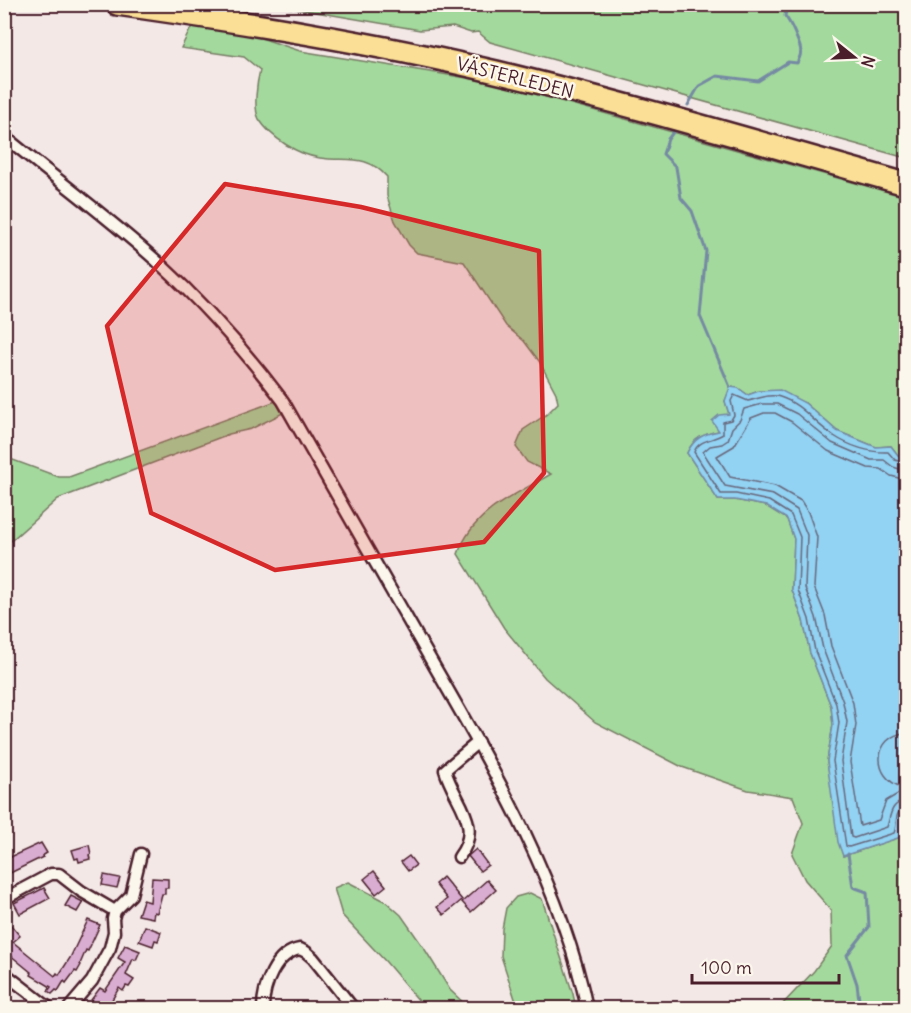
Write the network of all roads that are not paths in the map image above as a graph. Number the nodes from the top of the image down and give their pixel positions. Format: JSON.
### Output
{"nodes":[{"id":1,"x":117,"y":4,"type":"edge"},
{"id":2,"x":175,"y":4,"type":"edge"},
{"id":3,"x":4,"y":136,"type":"edge"},
{"id":4,"x":906,"y":176,"type":"edge"},
{"id":5,"x":906,"y":184,"type":"edge"},
{"id":6,"x":478,"y":742,"type":"junction"},
{"id":7,"x":141,"y":854,"type":"dead end"},
{"id":8,"x":459,"y":857,"type":"dead end"},
{"id":9,"x":4,"y":898,"type":"edge"},
{"id":10,"x":115,"y":911,"type":"junction"},
{"id":11,"x":4,"y":973,"type":"edge"},
{"id":12,"x":49,"y":1008,"type":"edge"},
{"id":13,"x":69,"y":1008,"type":"edge"},
{"id":14,"x":263,"y":1008,"type":"edge"},
{"id":15,"x":353,"y":1008,"type":"edge"},
{"id":16,"x":587,"y":1008,"type":"edge"}],
"edges":[{"from":1,"to":5,"type":"highway","name":"VÄSTERLEDEN"},
{"from":2,"to":4,"type":"highway","name":"VÄSTERLEDEN"},
{"from":3,"to":6,"type":"street"},
{"from":6,"to":8,"type":"street"},
{"from":6,"to":16,"type":"street"},
{"from":7,"to":10,"type":"street"},
{"from":9,"to":10,"type":"street"},
{"from":10,"to":13,"type":"street"},
{"from":11,"to":12,"type":"street"},
{"from":14,"to":15,"type":"street"}]}
